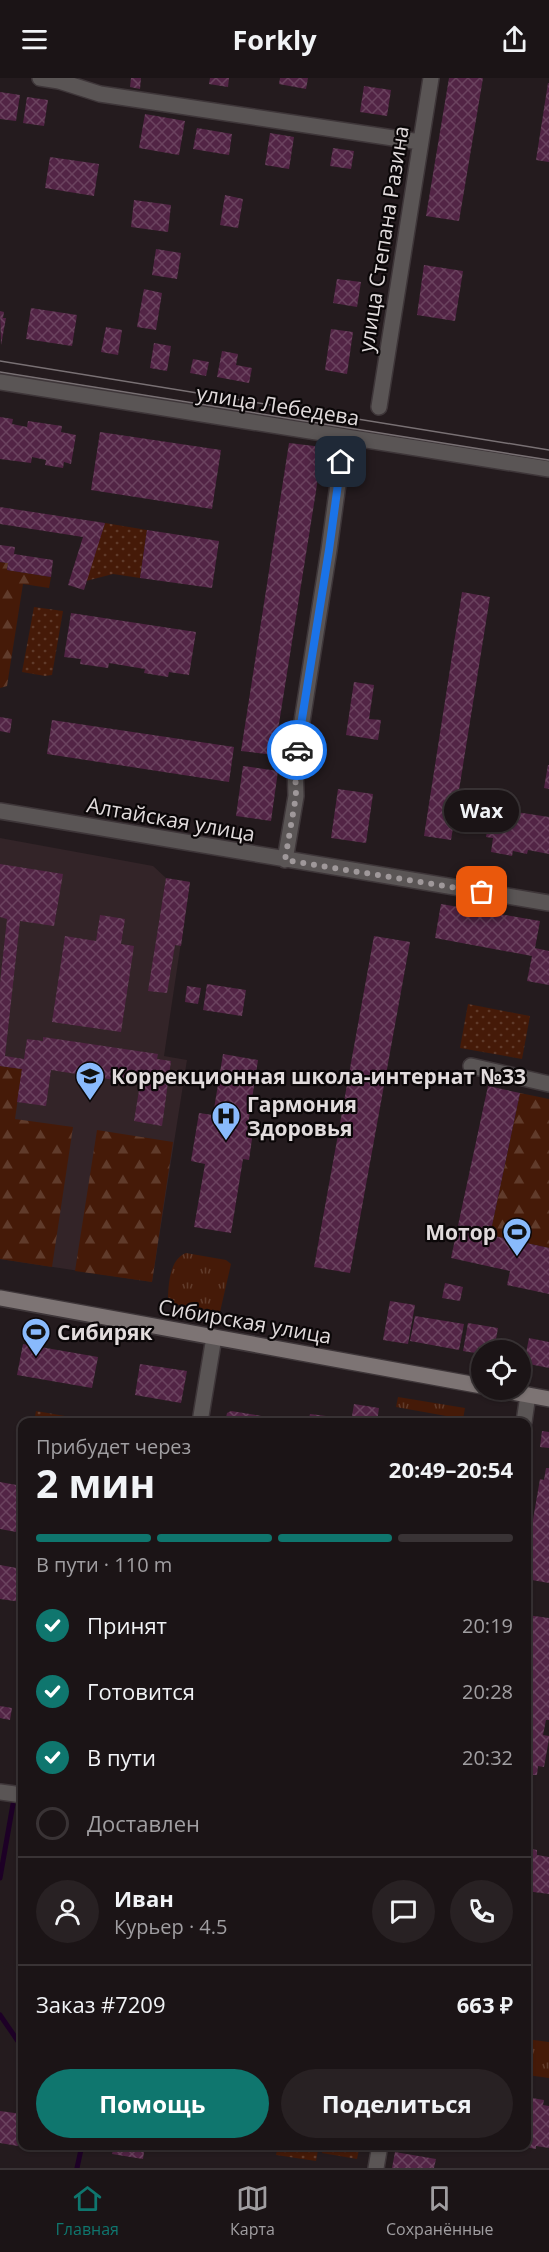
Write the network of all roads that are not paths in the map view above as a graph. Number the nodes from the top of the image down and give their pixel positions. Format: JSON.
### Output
{"nodes":[{"id":1,"x":40,"y":78,"type":"edge"},
{"id":2,"x":431,"y":78,"type":"edge"},
{"id":3,"x":420,"y":142,"type":"junction"},
{"id":4,"x":0,"y":382,"type":"edge"},
{"id":5,"x":379,"y":407,"type":"dead end"},
{"id":6,"x":341,"y":462,"type":"dead end"},
{"id":7,"x":549,"y":469,"type":"edge"},
{"id":8,"x":0,"y":812,"type":"edge"},
{"id":9,"x":285,"y":860,"type":"junction"},
{"id":10,"x":549,"y":903,"type":"edge"},
{"id":11,"x":471,"y":1066,"type":"dead end"},
{"id":12,"x":549,"y":1084,"type":"edge"},
{"id":13,"x":0,"y":1298,"type":"edge"},
{"id":14,"x":214,"y":1337,"type":"junction"},
{"id":15,"x":471,"y":1384,"type":"edge"},
{"id":16,"x":531,"y":1396,"type":"edge"},
{"id":17,"x":549,"y":1399,"type":"edge"},
{"id":18,"x":527,"y":1400,"type":"edge"},
{"id":19,"x":201,"y":1418,"type":"edge"},
{"id":20,"x":525,"y":1418,"type":"edge"},
{"id":21,"x":0,"y":1792,"type":"edge"},
{"id":22,"x":18,"y":1794,"type":"edge"},
{"id":23,"x":379,"y":2150,"type":"edge"},
{"id":24,"x":376,"y":2168,"type":"edge"}],
"edges":[{"from":1,"to":3,"type":"street"},
{"from":2,"to":3,"type":"street","name":"улица Степана Разина"},
{"from":3,"to":5,"type":"street","name":"улица Степана Разина"},
{"from":4,"to":7,"type":"street","name":"улица Лебедева"},
{"from":6,"to":9,"type":"street"},
{"from":8,"to":9,"type":"street","name":"Алтайская улица"},
{"from":9,"to":10,"type":"street","name":"Алтайская улица"},
{"from":11,"to":12,"type":"street"},
{"from":13,"to":14,"type":"main road","name":"Сибирская улица"},
{"from":14,"to":15,"type":"main road","name":"Сибирская улица"},
{"from":14,"to":19,"type":"street"},
{"from":16,"to":17,"type":"main road"},
{"from":18,"to":20,"type":"street"},
{"from":21,"to":22,"type":"street"},
{"from":23,"to":24,"type":"street"}]}
